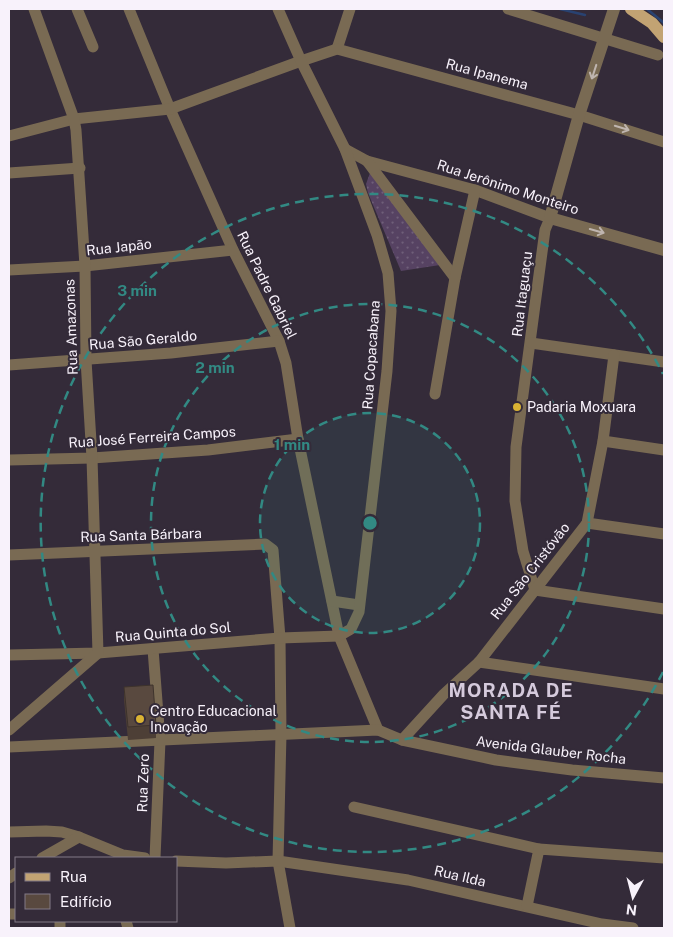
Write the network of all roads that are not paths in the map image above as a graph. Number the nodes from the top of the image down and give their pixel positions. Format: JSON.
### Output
{"nodes":[{"id":1,"x":34,"y":9,"type":"edge"},
{"id":2,"x":76,"y":9,"type":"edge"},
{"id":3,"x":129,"y":9,"type":"edge"},
{"id":4,"x":278,"y":9,"type":"edge"},
{"id":5,"x":350,"y":9,"type":"edge"},
{"id":6,"x":508,"y":9,"type":"edge"},
{"id":7,"x":614,"y":9,"type":"edge"},
{"id":8,"x":631,"y":9,"type":"edge"},
{"id":9,"x":664,"y":37,"type":"edge"},
{"id":10,"x":605,"y":38,"type":"junction"},
{"id":11,"x":93,"y":47,"type":"dead end"},
{"id":12,"x":337,"y":49,"type":"junction"},
{"id":13,"x":658,"y":54,"type":"dead end"},
{"id":14,"x":301,"y":61,"type":"junction"},
{"id":15,"x":170,"y":109,"type":"junction"},
{"id":16,"x":579,"y":116,"type":"junction"},
{"id":17,"x":74,"y":119,"type":"junction"},
{"id":18,"x":9,"y":136,"type":"edge"},
{"id":19,"x":664,"y":142,"type":"edge"},
{"id":20,"x":345,"y":148,"type":"junction"},
{"id":21,"x":368,"y":161,"type":"junction"},
{"id":22,"x":80,"y":168,"type":"junction"},
{"id":23,"x":9,"y":174,"type":"edge"},
{"id":24,"x":475,"y":190,"type":"junction"},
{"id":25,"x":550,"y":218,"type":"junction"},
{"id":26,"x":233,"y":250,"type":"junction"},
{"id":27,"x":664,"y":250,"type":"edge"},
{"id":28,"x":85,"y":266,"type":"junction"},
{"id":29,"x":9,"y":270,"type":"edge"},
{"id":30,"x":455,"y":278,"type":"junction"},
{"id":31,"x":279,"y":341,"type":"junction"},
{"id":32,"x":531,"y":343,"type":"junction"},
{"id":33,"x":614,"y":355,"type":"junction"},
{"id":34,"x":86,"y":360,"type":"junction"},
{"id":35,"x":664,"y":362,"type":"edge"},
{"id":36,"x":9,"y":364,"type":"edge"},
{"id":37,"x":435,"y":394,"type":"dead end"},
{"id":38,"x":298,"y":439,"type":"junction"},
{"id":39,"x":603,"y":441,"type":"junction"},
{"id":40,"x":664,"y":450,"type":"edge"},
{"id":41,"x":92,"y":458,"type":"junction"},
{"id":42,"x":9,"y":460,"type":"edge"},
{"id":43,"x":586,"y":523,"type":"junction"},
{"id":44,"x":664,"y":534,"type":"edge"},
{"id":45,"x":94,"y":553,"type":"junction"},
{"id":46,"x":9,"y":555,"type":"edge"},
{"id":47,"x":535,"y":590,"type":"junction"},
{"id":48,"x":332,"y":601,"type":"junction"},
{"id":49,"x":359,"y":605,"type":"junction"},
{"id":50,"x":664,"y":608,"type":"edge"},
{"id":51,"x":339,"y":636,"type":"junction"},
{"id":52,"x":280,"y":638,"type":"junction"},
{"id":53,"x":153,"y":649,"type":"junction"},
{"id":54,"x":98,"y":653,"type":"junction"},
{"id":55,"x":9,"y":654,"type":"edge"},
{"id":56,"x":479,"y":662,"type":"junction"},
{"id":57,"x":664,"y":689,"type":"edge"},
{"id":58,"x":9,"y":730,"type":"edge"},
{"id":59,"x":378,"y":730,"type":"junction"},
{"id":60,"x":281,"y":734,"type":"junction"},
{"id":61,"x":160,"y":740,"type":"junction"},
{"id":62,"x":402,"y":740,"type":"junction"},
{"id":63,"x":9,"y":747,"type":"edge"},
{"id":64,"x":664,"y":778,"type":"edge"},
{"id":65,"x":354,"y":807,"type":"dead end"},
{"id":66,"x":9,"y":832,"type":"edge"},
{"id":67,"x":79,"y":837,"type":"junction"},
{"id":68,"x":539,"y":849,"type":"junction"},
{"id":69,"x":44,"y":857,"type":"edge"},
{"id":70,"x":123,"y":857,"type":"edge"},
{"id":71,"x":155,"y":857,"type":"edge"},
{"id":72,"x":664,"y":858,"type":"edge"},
{"id":73,"x":178,"y":861,"type":"edge"},
{"id":74,"x":278,"y":861,"type":"junction"},
{"id":75,"x":527,"y":906,"type":"junction"},
{"id":76,"x":602,"y":926,"type":"edge"},
{"id":77,"x":290,"y":928,"type":"edge"},
{"id":78,"x":633,"y":928,"type":"edge"}],
"edges":[{"from":1,"to":17,"type":"street","name":"Rua Amazonas"},
{"from":2,"to":11,"type":"street"},
{"from":3,"to":15,"type":"street","name":"Rua Padre Gabriel"},
{"from":4,"to":14,"type":"street","name":"Rua Copacabana"},
{"from":5,"to":12,"type":"street"},
{"from":6,"to":10,"type":"street"},
{"from":7,"to":10,"type":"street","name":"Rua Itaguaçu"},
{"from":8,"to":9,"type":"main road"},
{"from":10,"to":13,"type":"street"},
{"from":10,"to":16,"type":"street","name":"Rua Itaguaçu","one_way":true},
{"from":12,"to":14,"type":"street"},
{"from":12,"to":16,"type":"street","name":"Rua Ipanema"},
{"from":14,"to":15,"type":"street"},
{"from":14,"to":20,"type":"street","name":"Rua Copacabana"},
{"from":15,"to":17,"type":"street"},
{"from":15,"to":26,"type":"street","name":"Rua Padre Gabriel"},
{"from":16,"to":19,"type":"street","name":"Rua Ipanema","one_way":true},
{"from":16,"to":25,"type":"street","name":"Rua Itaguaçu"},
{"from":17,"to":18,"type":"street"},
{"from":17,"to":22,"type":"street","name":"Rua Amazonas"},
{"from":20,"to":21,"type":"street","name":"Rua Jerônimo Monteiro"},
{"from":20,"to":49,"type":"street","name":"Rua Copacabana"},
{"from":21,"to":24,"type":"street","name":"Rua Jerônimo Monteiro"},
{"from":21,"to":30,"type":"street"},
{"from":22,"to":23,"type":"street"},
{"from":22,"to":28,"type":"street","name":"Rua Amazonas"},
{"from":24,"to":25,"type":"street","name":"Rua Jerônimo Monteiro"},
{"from":24,"to":30,"type":"street"},
{"from":25,"to":27,"type":"street","name":"Rua Jerônimo Monteiro","one_way":true},
{"from":25,"to":32,"type":"street","name":"Rua Itaguaçu"},
{"from":26,"to":28,"type":"street","name":"Rua Japão"},
{"from":26,"to":31,"type":"street","name":"Rua Padre Gabriel"},
{"from":28,"to":29,"type":"street","name":"Rua Japão"},
{"from":28,"to":34,"type":"street","name":"Rua Amazonas"},
{"from":30,"to":37,"type":"street"},
{"from":31,"to":34,"type":"street","name":"Rua São Geraldo"},
{"from":31,"to":38,"type":"street","name":"Rua Padre Gabriel"},
{"from":32,"to":33,"type":"street"},
{"from":32,"to":47,"type":"street","name":"Rua Itaguaçu"},
{"from":33,"to":35,"type":"street"},
{"from":33,"to":39,"type":"street","name":"Rua São Cristóvão"},
{"from":34,"to":36,"type":"street","name":"Rua São Geraldo"},
{"from":34,"to":41,"type":"street","name":"Rua Amazonas"},
{"from":38,"to":41,"type":"street","name":"Rua José Ferreira Campos"},
{"from":38,"to":48,"type":"street","name":"Rua Padre Gabriel"},
{"from":39,"to":40,"type":"street"},
{"from":39,"to":43,"type":"street","name":"Rua São Cristóvão"},
{"from":41,"to":42,"type":"street","name":"Rua José Ferreira Campos"},
{"from":41,"to":45,"type":"street","name":"Rua Amazonas"},
{"from":43,"to":44,"type":"street"},
{"from":43,"to":47,"type":"street","name":"Rua São Cristóvão"},
{"from":45,"to":46,"type":"street","name":"Rua Santa Bárbara"},
{"from":45,"to":52,"type":"street","name":"Rua Santa Bárbara"},
{"from":45,"to":54,"type":"street","name":"Rua Amazonas"},
{"from":47,"to":50,"type":"street"},
{"from":47,"to":56,"type":"street","name":"Rua São Cristóvão"},
{"from":48,"to":49,"type":"street"},
{"from":48,"to":51,"type":"street","name":"Rua Padre Gabriel"},
{"from":49,"to":51,"type":"street","name":"Rua Copacabana"},
{"from":51,"to":52,"type":"street","name":"Rua Quinta do Sol"},
{"from":51,"to":59,"type":"street","name":"Rua Padre Gabriel"},
{"from":52,"to":53,"type":"street","name":"Rua Quinta do Sol"},
{"from":52,"to":60,"type":"street"},
{"from":53,"to":54,"type":"street","name":"Rua Quinta do Sol"},
{"from":53,"to":61,"type":"street","name":"Rua Zero"},
{"from":54,"to":55,"type":"street","name":"Rua Quinta do Sol"},
{"from":54,"to":58,"type":"street"},
{"from":56,"to":57,"type":"street"},
{"from":56,"to":62,"type":"street","name":"Rua São Cristóvão"},
{"from":59,"to":60,"type":"street"},
{"from":59,"to":62,"type":"street","name":"Avenida Glauber Rocha"},
{"from":60,"to":61,"type":"street"},
{"from":60,"to":74,"type":"street"},
{"from":61,"to":63,"type":"street"},
{"from":61,"to":71,"type":"street","name":"Rua Zero"},
{"from":62,"to":64,"type":"street","name":"Avenida Glauber Rocha"},
{"from":65,"to":68,"type":"street"},
{"from":66,"to":67,"type":"street"},
{"from":67,"to":69,"type":"street"},
{"from":67,"to":70,"type":"street"},
{"from":68,"to":72,"type":"street"},
{"from":68,"to":75,"type":"street"},
{"from":73,"to":74,"type":"street","name":"Rua Ilda"},
{"from":74,"to":75,"type":"street","name":"Rua Ilda"},
{"from":74,"to":77,"type":"street"},
{"from":75,"to":76,"type":"street","name":"Rua Ilda"},
{"from":76,"to":78,"type":"street","name":"Rua Ilda"}]}
